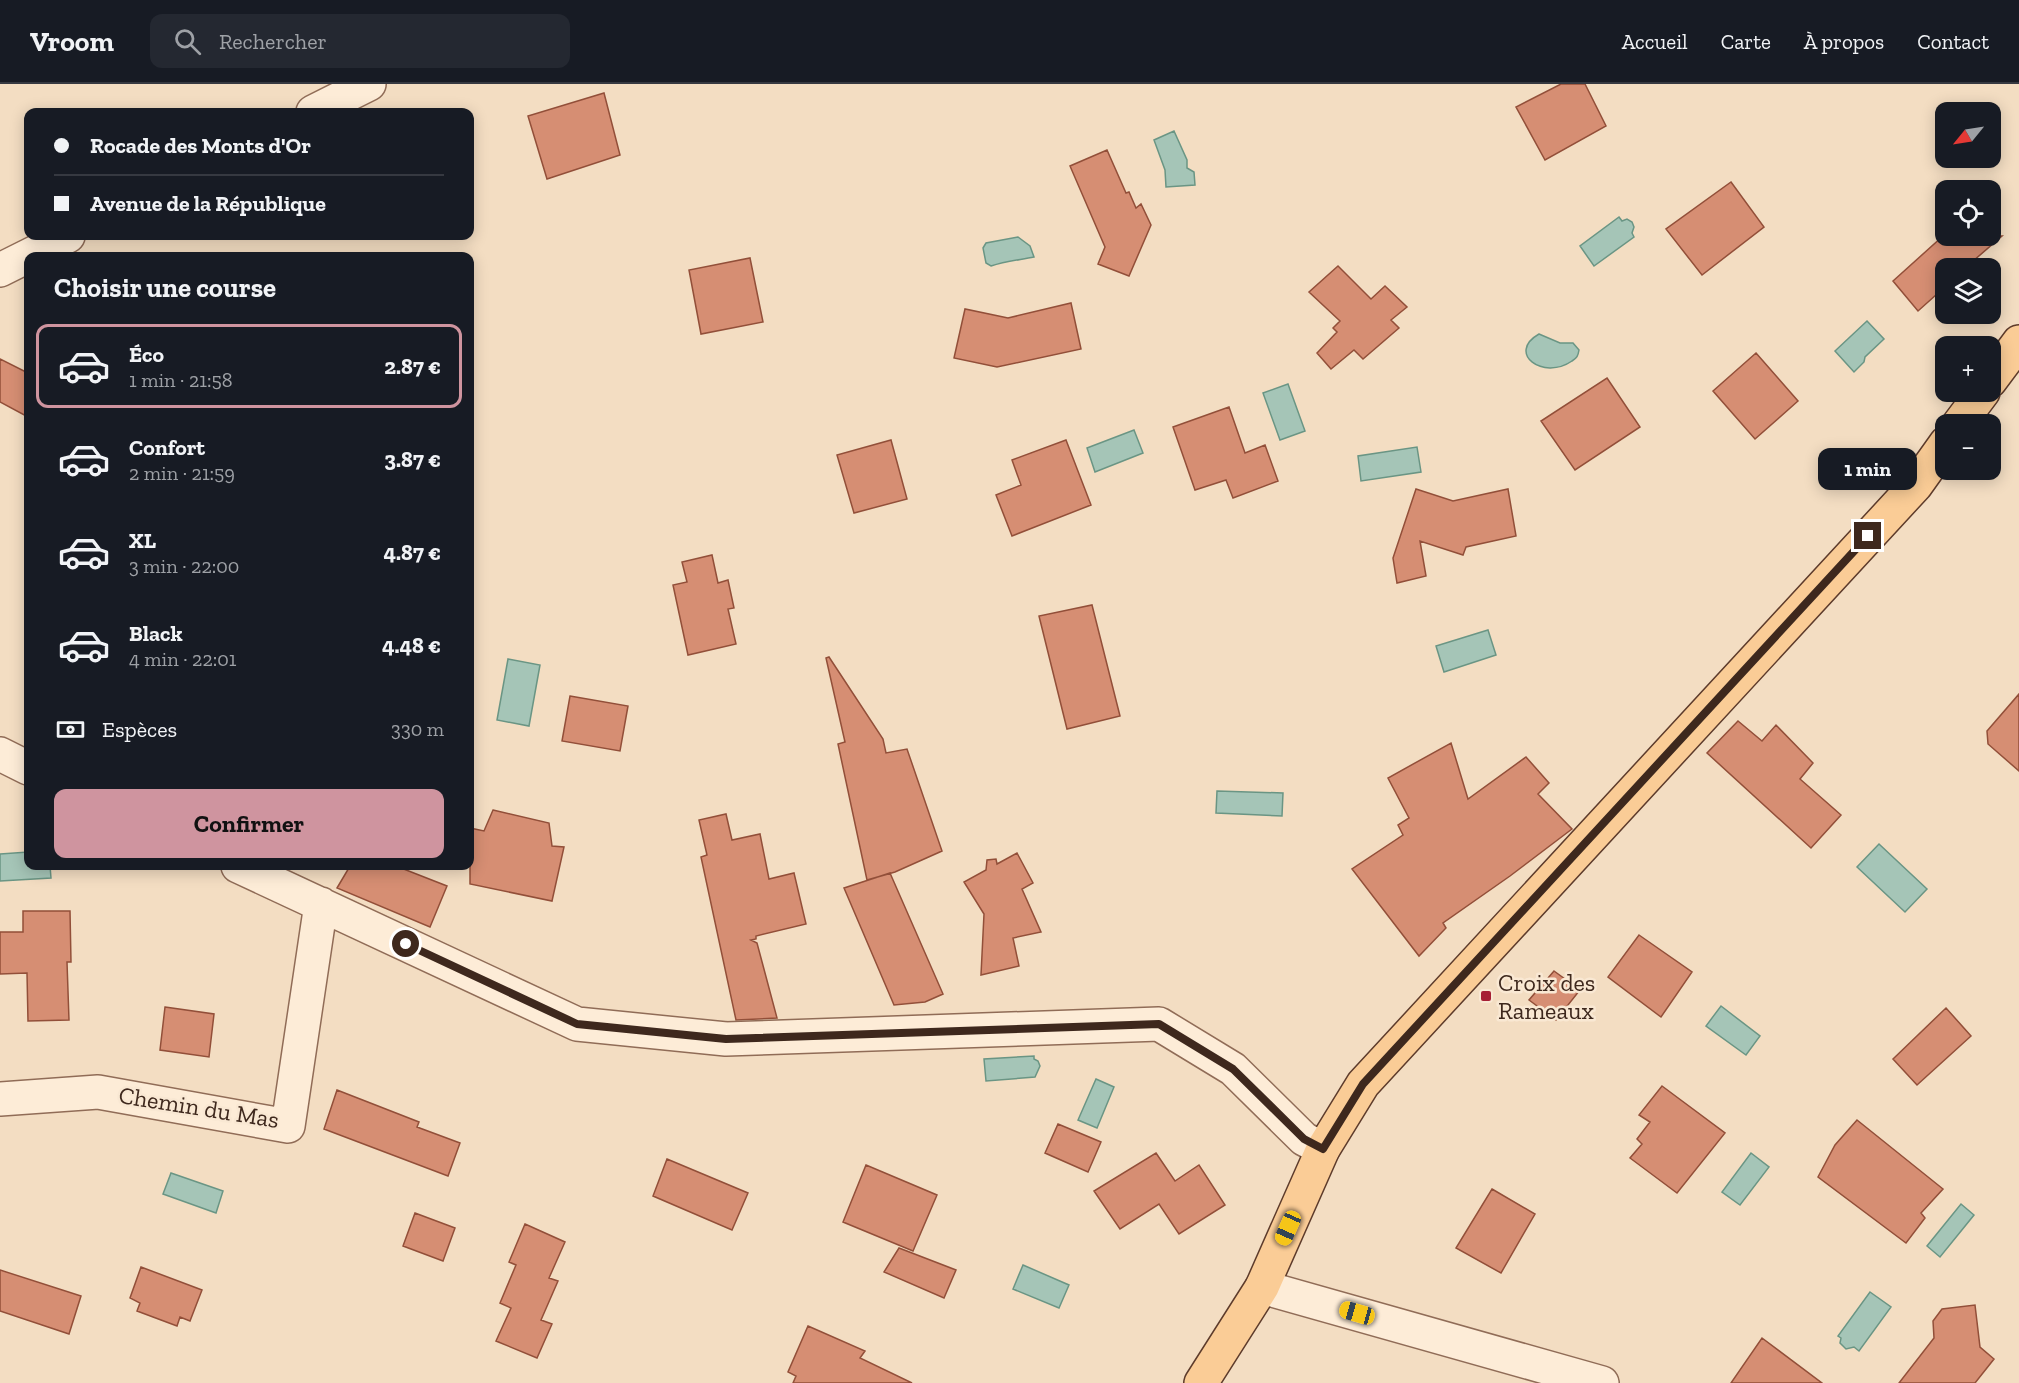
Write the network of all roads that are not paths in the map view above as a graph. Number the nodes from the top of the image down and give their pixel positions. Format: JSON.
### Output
{"nodes":[{"id":1,"x":369,"y":84,"type":"edge"},
{"id":2,"x":321,"y":108,"type":"edge"},
{"id":3,"x":60,"y":240,"type":"edge"},
{"id":4,"x":36,"y":252,"type":"edge"},
{"id":5,"x":24,"y":258,"type":"edge"},
{"id":6,"x":0,"y":270,"type":"edge"},
{"id":7,"x":2019,"y":342,"type":"edge"},
{"id":8,"x":2001,"y":366,"type":"edge"},
{"id":9,"x":1935,"y":458,"type":"edge"},
{"id":10,"x":0,"y":754,"type":"edge"},
{"id":11,"x":24,"y":766,"type":"edge"},
{"id":12,"x":247,"y":870,"type":"edge"},
{"id":13,"x":321,"y":904,"type":"junction"},
{"id":14,"x":0,"y":1099,"type":"edge"},
{"id":15,"x":1323,"y":1149,"type":"junction"},
{"id":16,"x":1262,"y":1287,"type":"junction"},
{"id":17,"x":1201,"y":1383,"type":"edge"},
{"id":18,"x":1602,"y":1383,"type":"edge"}],
"edges":[{"from":1,"to":2,"type":"street"},
{"from":3,"to":4,"type":"street"},
{"from":5,"to":6,"type":"street"},
{"from":7,"to":8,"type":"main road"},
{"from":9,"to":15,"type":"main road"},
{"from":10,"to":11,"type":"street"},
{"from":12,"to":13,"type":"street"},
{"from":13,"to":14,"type":"street","name":"Chemin du Mas"},
{"from":13,"to":15,"type":"street"},
{"from":15,"to":16,"type":"main road"},
{"from":16,"to":17,"type":"main road"},
{"from":16,"to":18,"type":"street"}]}
